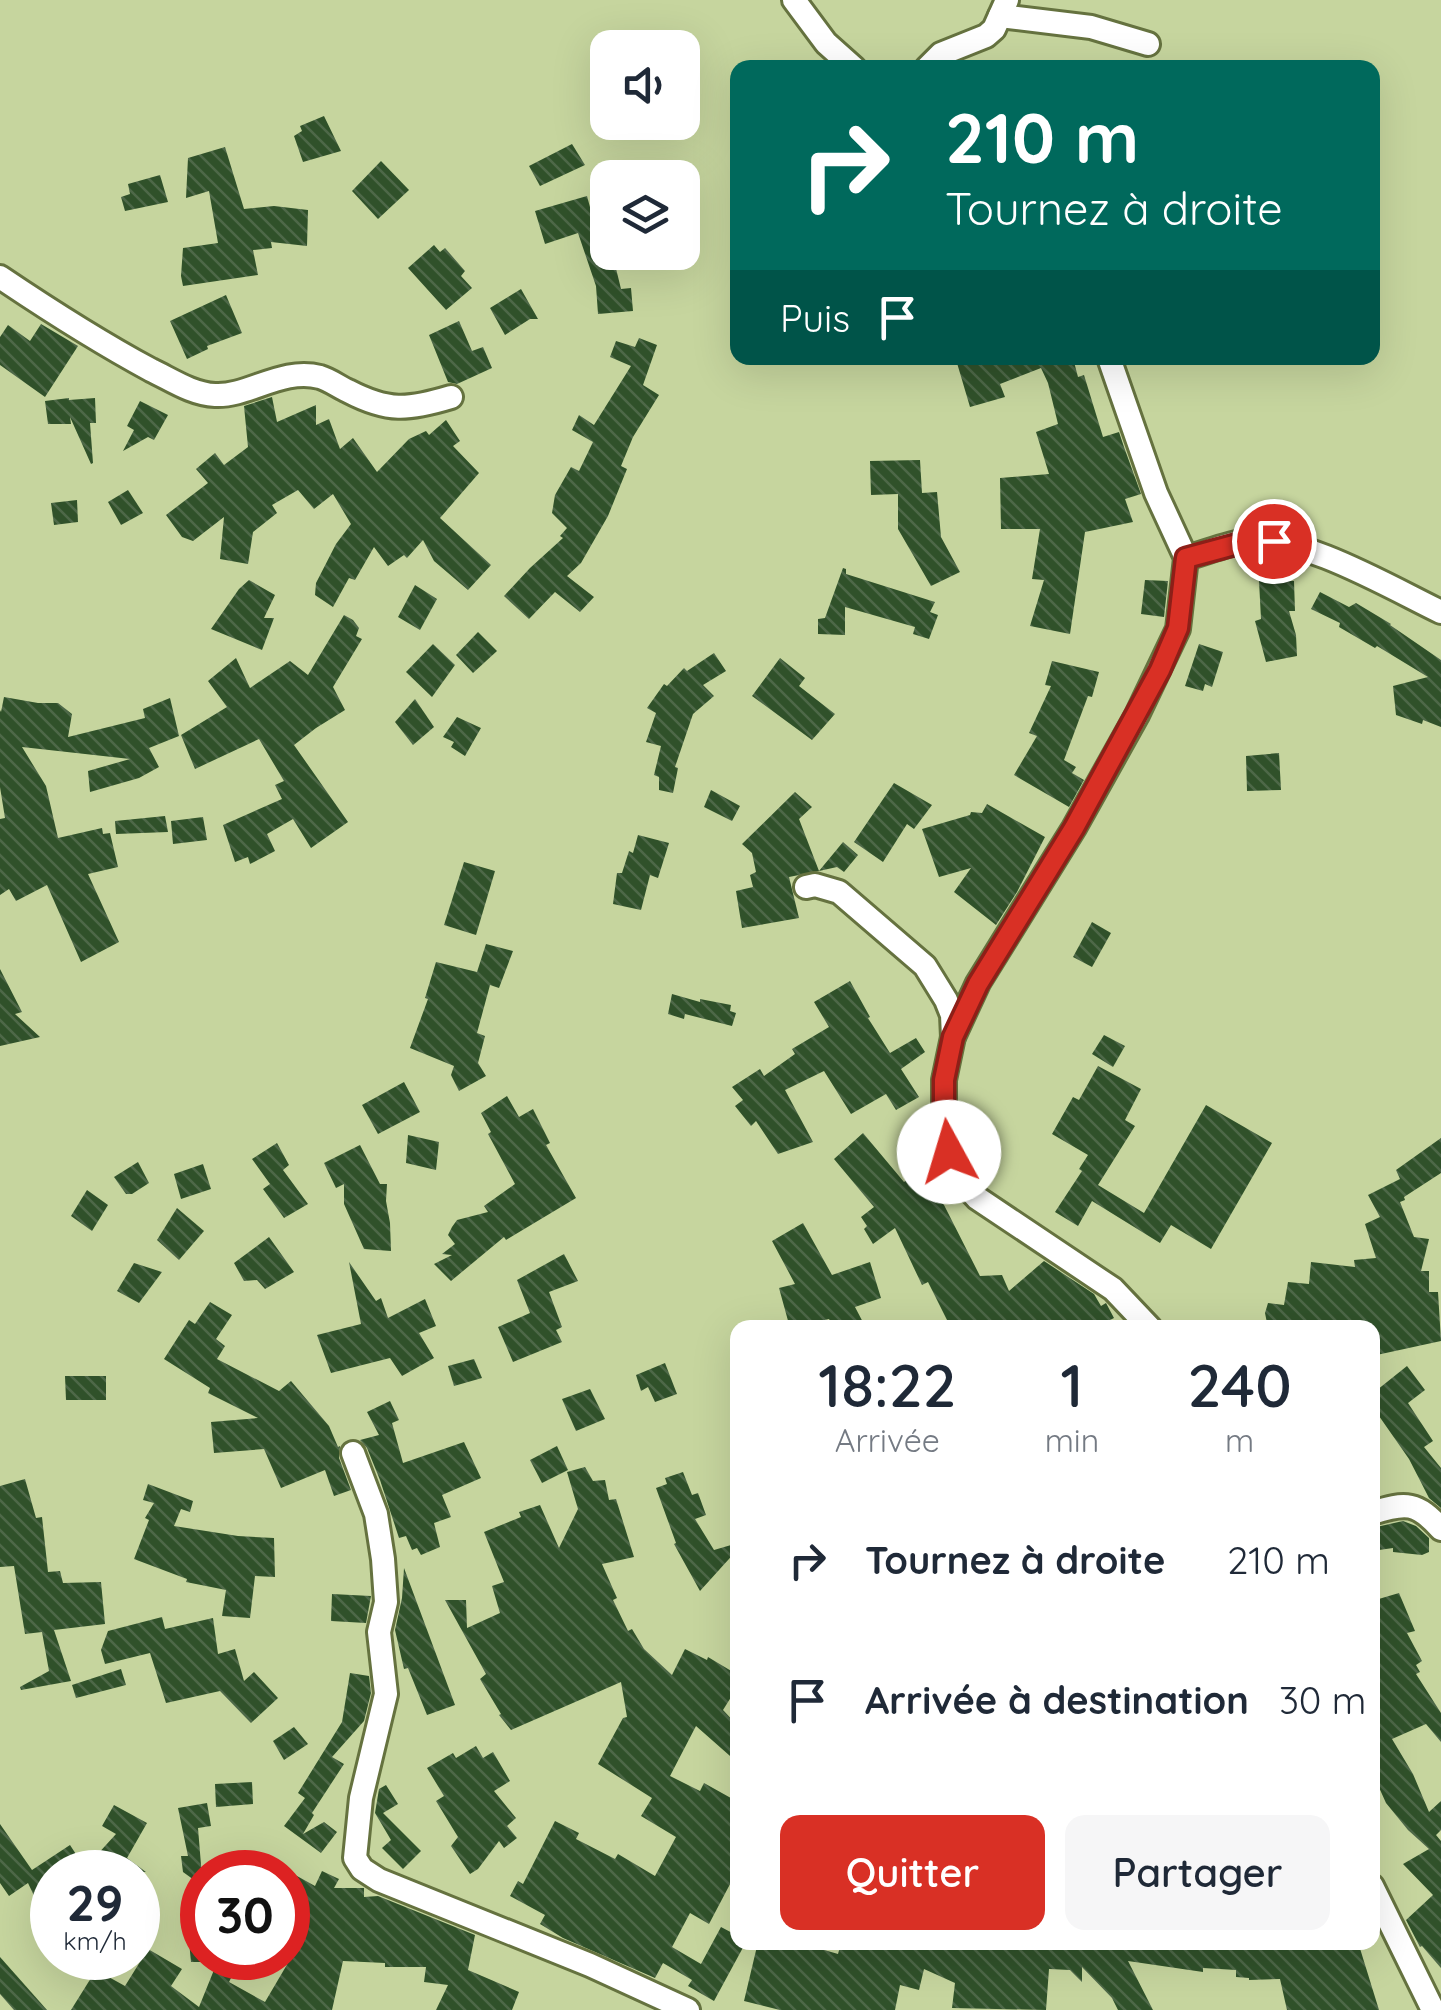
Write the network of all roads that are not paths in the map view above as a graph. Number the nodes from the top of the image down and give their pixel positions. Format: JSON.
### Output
{"nodes":[{"id":1,"x":794,"y":0,"type":"edge"},
{"id":2,"x":1004,"y":8,"type":"edge"},
{"id":3,"x":1148,"y":44,"type":"dead end"},
{"id":4,"x":845,"y":60,"type":"edge"},
{"id":5,"x":935,"y":60,"type":"edge"},
{"id":6,"x":0,"y":277,"type":"edge"},
{"id":7,"x":1112,"y":365,"type":"edge"},
{"id":8,"x":451,"y":397,"type":"dead end"},
{"id":9,"x":1186,"y":558,"type":"junction"},
{"id":10,"x":1441,"y":612,"type":"edge"},
{"id":11,"x":806,"y":887,"type":"dead end"},
{"id":12,"x":953,"y":1037,"type":"junction"},
{"id":13,"x":1144,"y":1320,"type":"edge"},
{"id":14,"x":354,"y":1453,"type":"dead end"},
{"id":15,"x":1380,"y":1511,"type":"edge"},
{"id":16,"x":1441,"y":1529,"type":"edge"},
{"id":17,"x":1380,"y":1902,"type":"edge"},
{"id":18,"x":688,"y":2010,"type":"edge"},
{"id":19,"x":1433,"y":2010,"type":"edge"}],
"edges":[{"from":1,"to":4,"type":"street"},
{"from":2,"to":3,"type":"street"},
{"from":2,"to":5,"type":"street"},
{"from":6,"to":8,"type":"street"},
{"from":7,"to":9,"type":"street"},
{"from":9,"to":10,"type":"street"},
{"from":9,"to":12,"type":"street"},
{"from":11,"to":12,"type":"street"},
{"from":12,"to":13,"type":"street"},
{"from":14,"to":18,"type":"street"},
{"from":15,"to":16,"type":"street"},
{"from":17,"to":19,"type":"street"}]}
